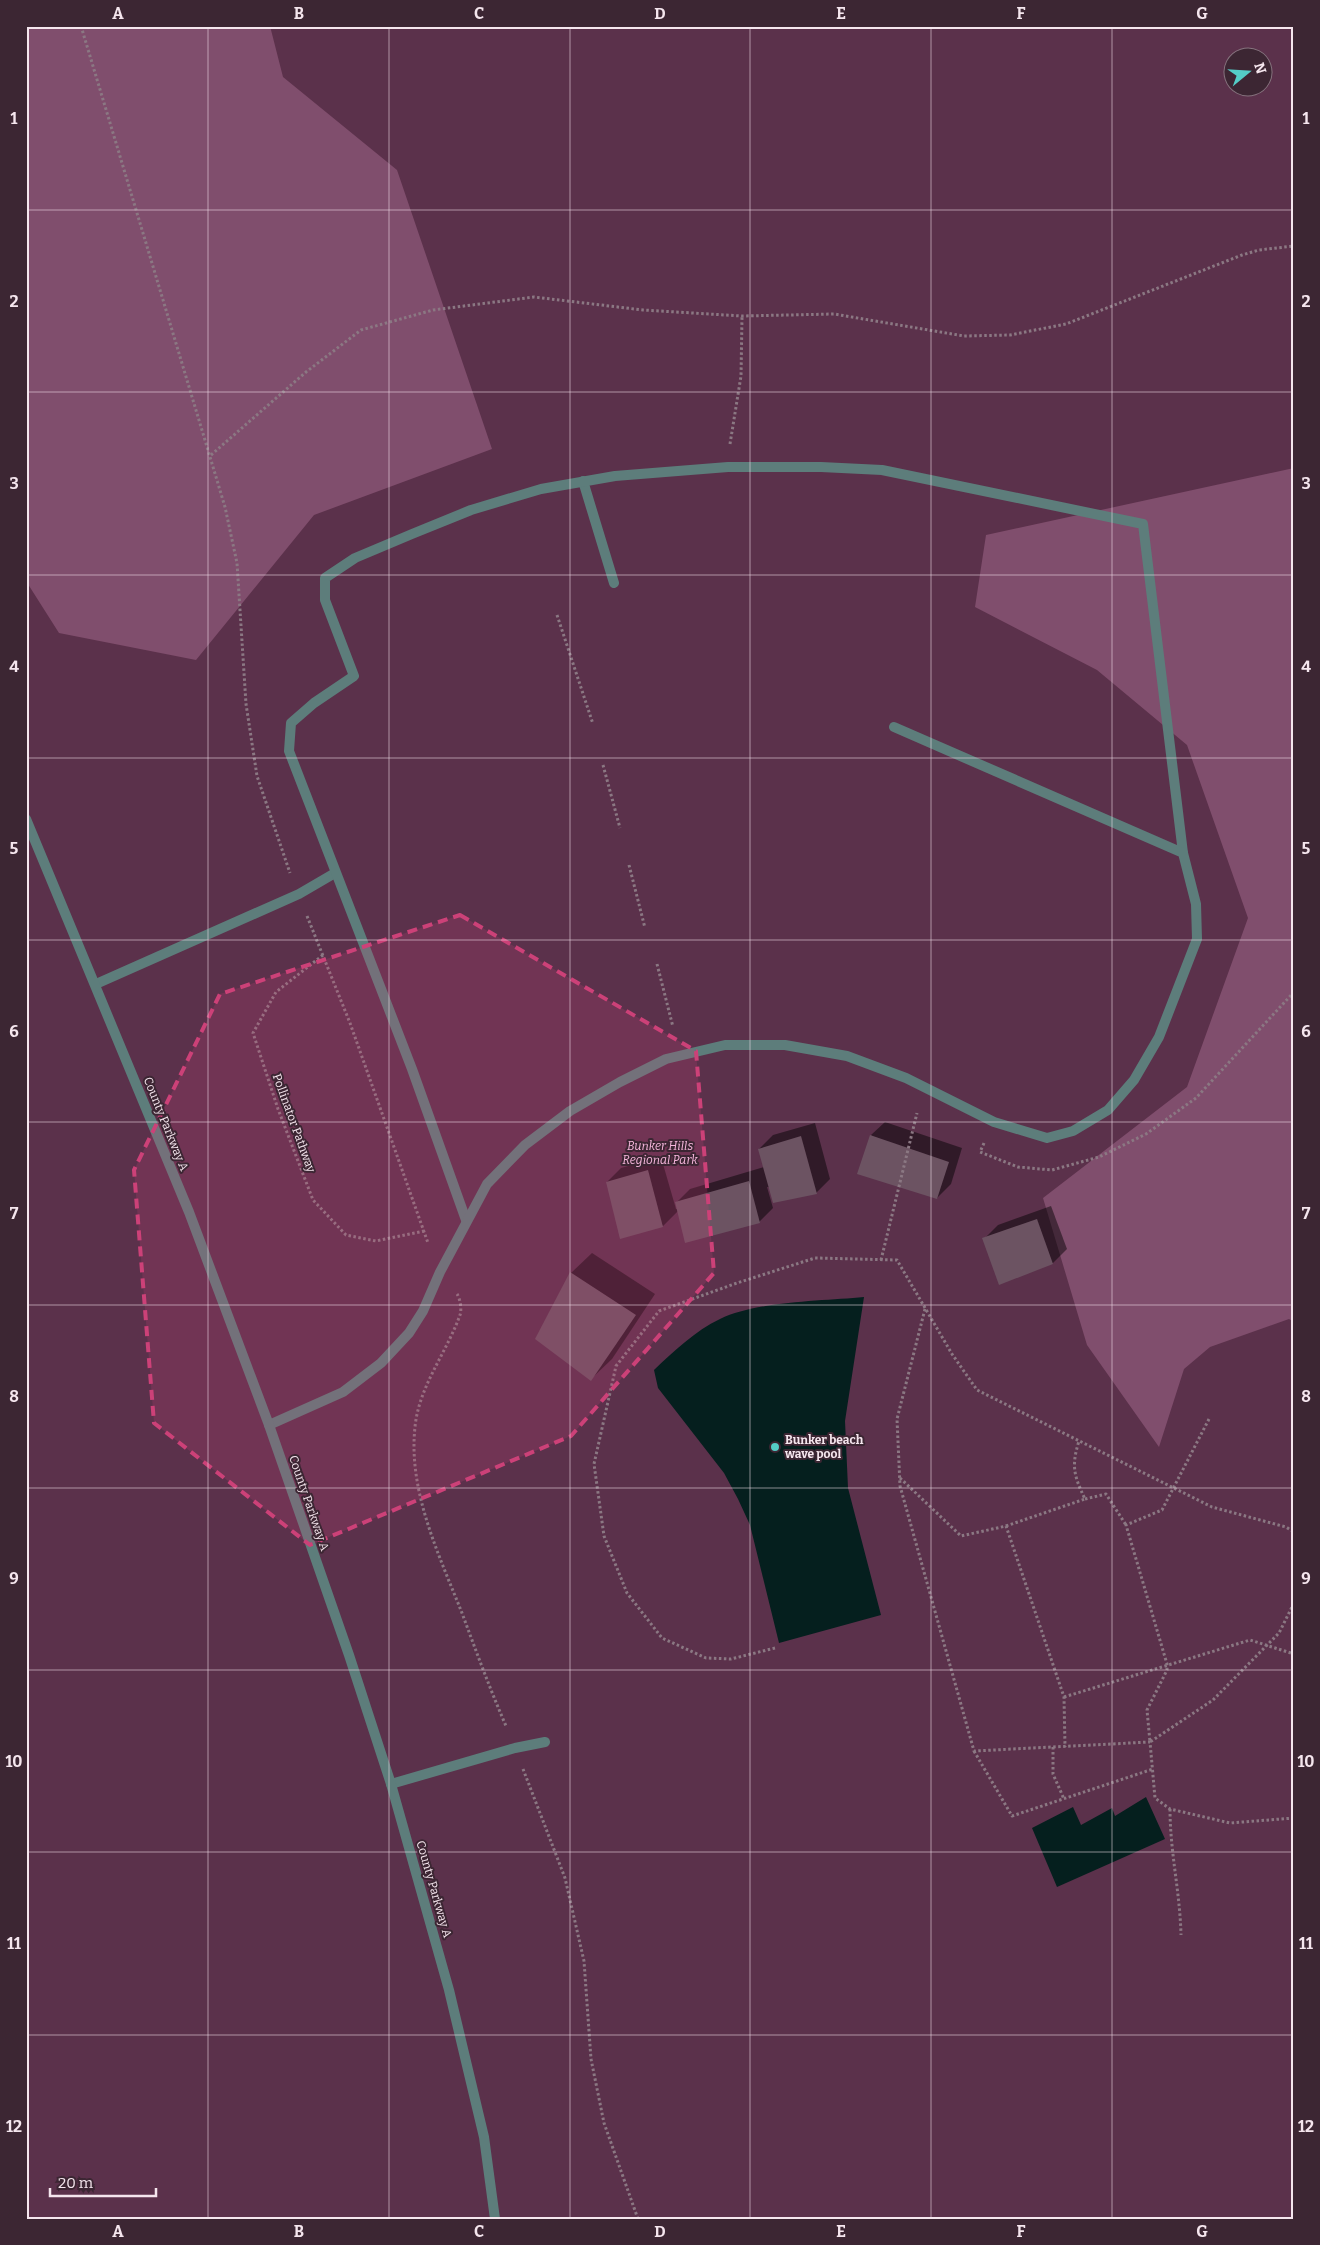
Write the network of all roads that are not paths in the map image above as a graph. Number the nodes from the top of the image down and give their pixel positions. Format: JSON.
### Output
{"nodes":[{"id":1,"x":583,"y":481,"type":"junction"},
{"id":2,"x":614,"y":583,"type":"dead end"},
{"id":3,"x":894,"y":727,"type":"dead end"},
{"id":4,"x":26,"y":819,"type":"edge"},
{"id":5,"x":1183,"y":853,"type":"junction"},
{"id":6,"x":334,"y":873,"type":"junction"},
{"id":7,"x":96,"y":984,"type":"junction"},
{"id":8,"x":466,"y":1220,"type":"junction"},
{"id":9,"x":269,"y":1425,"type":"junction"},
{"id":10,"x":545,"y":1742,"type":"dead end"},
{"id":11,"x":391,"y":1784,"type":"junction"},
{"id":12,"x":495,"y":2219,"type":"edge"}],
"edges":[{"from":1,"to":2,"type":"street"},
{"from":1,"to":5,"type":"street"},
{"from":1,"to":6,"type":"street"},
{"from":3,"to":5,"type":"street"},
{"from":4,"to":7,"type":"street","name":"County Parkway A"},
{"from":5,"to":8,"type":"street"},
{"from":6,"to":7,"type":"street"},
{"from":6,"to":8,"type":"street"},
{"from":7,"to":9,"type":"street","name":"County Parkway A"},
{"from":8,"to":9,"type":"street"},
{"from":9,"to":11,"type":"street","name":"County Parkway A"},
{"from":10,"to":11,"type":"street"},
{"from":11,"to":12,"type":"street","name":"County Parkway A"}]}
